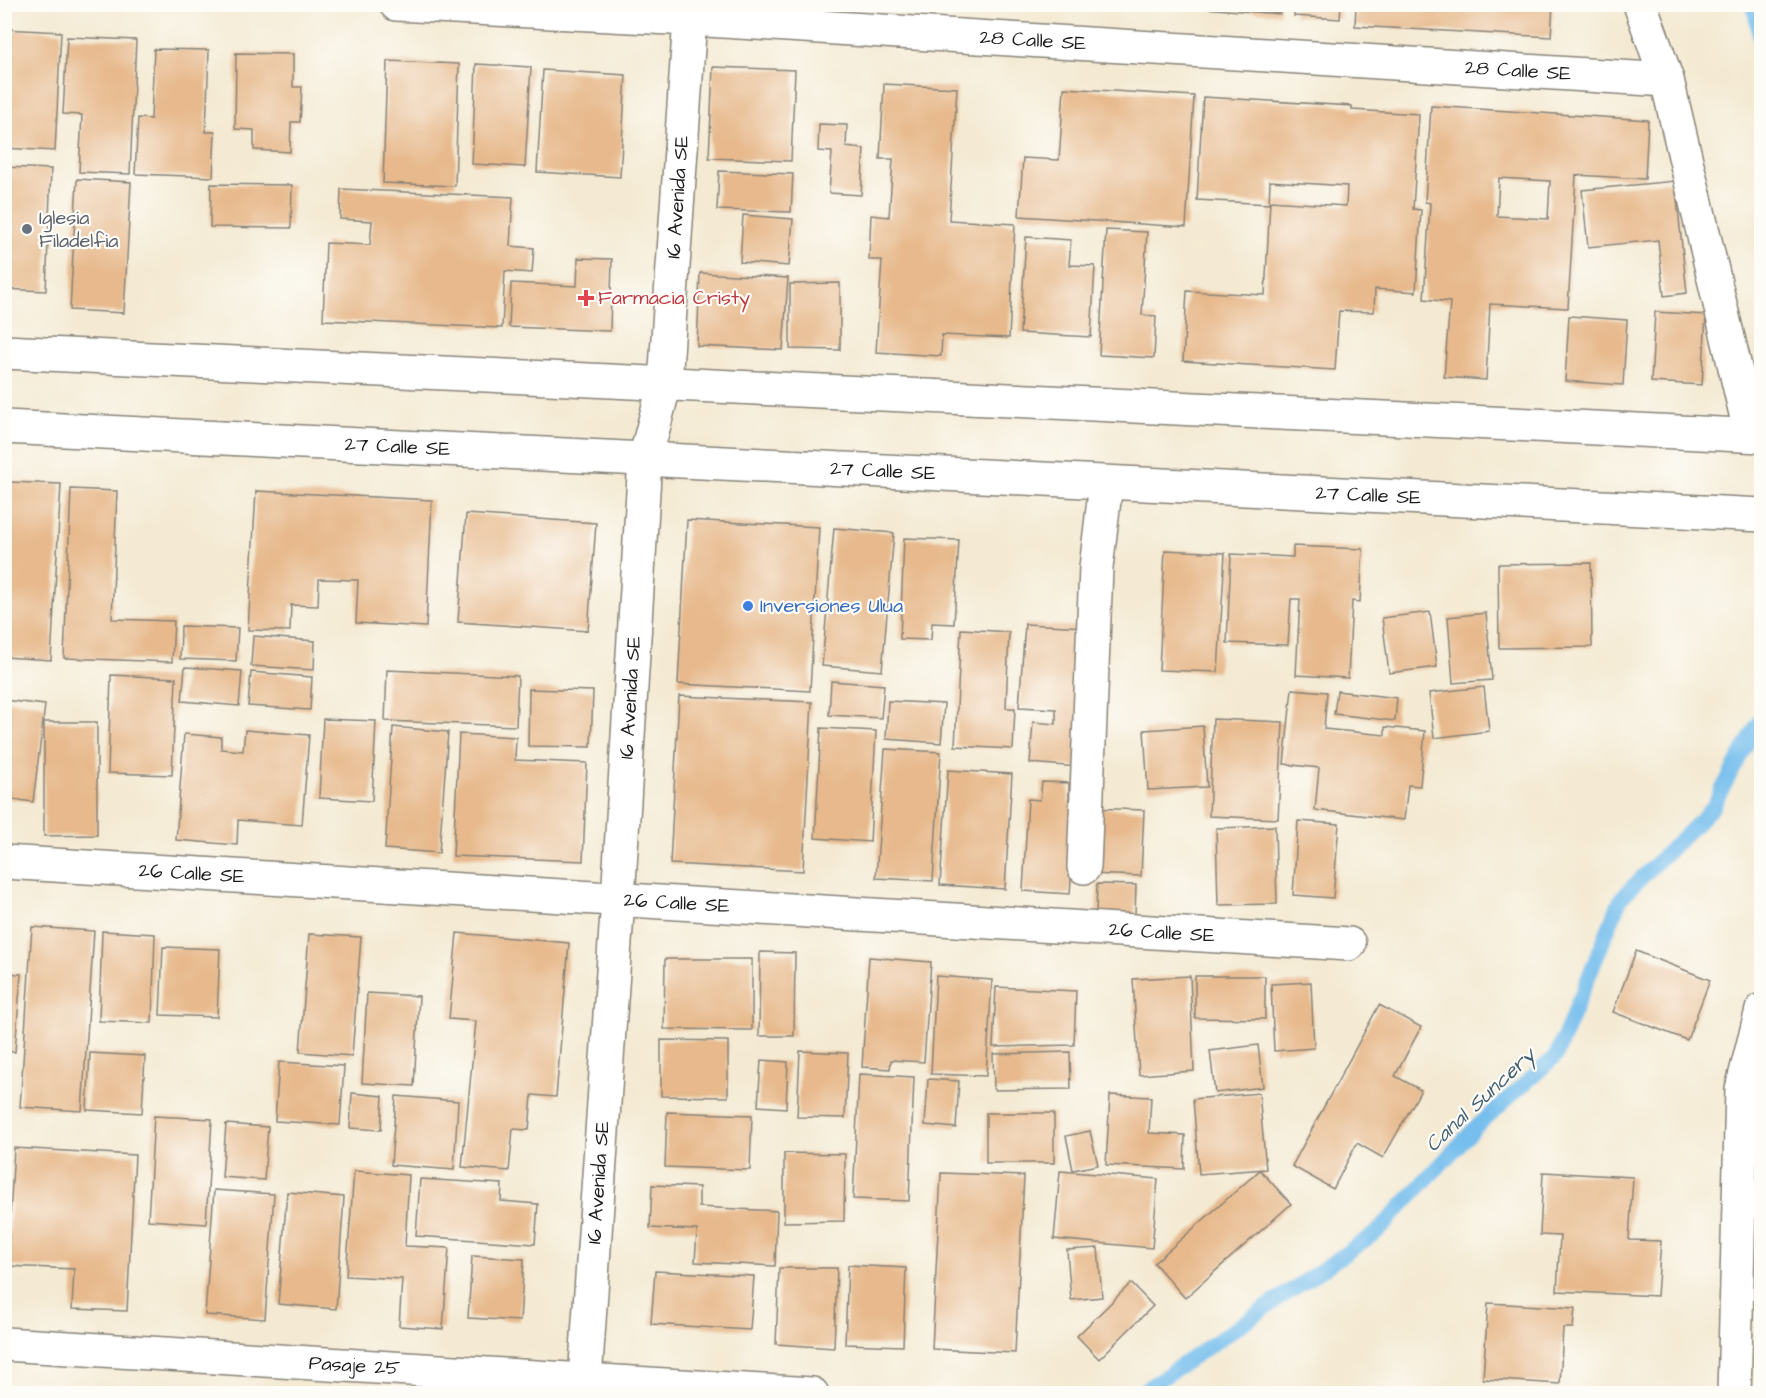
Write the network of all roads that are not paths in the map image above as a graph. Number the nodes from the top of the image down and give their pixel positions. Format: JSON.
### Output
{"nodes":[{"id":1,"x":396,"y":4,"type":"edge"},
{"id":2,"x":1640,"y":4,"type":"edge"},
{"id":3,"x":691,"y":12,"type":"edge"},
{"id":4,"x":1667,"y":80,"type":"junction"},
{"id":5,"x":4,"y":351,"type":"edge"},
{"id":6,"x":665,"y":383,"type":"junction"},
{"id":7,"x":4,"y":427,"type":"edge"},
{"id":8,"x":1756,"y":436,"type":"edge"},
{"id":9,"x":645,"y":459,"type":"junction"},
{"id":10,"x":1107,"y":483,"type":"junction"},
{"id":11,"x":1756,"y":515,"type":"edge"},
{"id":12,"x":4,"y":862,"type":"edge"},
{"id":13,"x":1084,"y":867,"type":"dead end"},
{"id":14,"x":618,"y":899,"type":"junction"},
{"id":15,"x":1349,"y":944,"type":"dead end"},
{"id":16,"x":1761,"y":1010,"type":"edge"},
{"id":17,"x":4,"y":1344,"type":"edge"},
{"id":18,"x":584,"y":1387,"type":"edge"},
{"id":19,"x":812,"y":1394,"type":"edge"},
{"id":20,"x":1734,"y":1394,"type":"edge"}],
"edges":[{"from":1,"to":3,"type":"street","name":"28 Calle SE"},
{"from":2,"to":4,"type":"street"},
{"from":3,"to":4,"type":"street","name":"28 Calle SE"},
{"from":3,"to":6,"type":"street","name":"16 Avenida SE"},
{"from":4,"to":8,"type":"street"},
{"from":5,"to":6,"type":"street"},
{"from":6,"to":8,"type":"street"},
{"from":6,"to":9,"type":"street","name":"16 Avenida SE"},
{"from":7,"to":9,"type":"street","name":"27 Calle SE"},
{"from":9,"to":10,"type":"street","name":"27 Calle SE"},
{"from":9,"to":14,"type":"street","name":"16 Avenida SE"},
{"from":10,"to":11,"type":"street","name":"27 Calle SE"},
{"from":10,"to":13,"type":"street"},
{"from":12,"to":14,"type":"street","name":"26 Calle SE"},
{"from":14,"to":15,"type":"street","name":"26 Calle SE"},
{"from":14,"to":18,"type":"street","name":"16 Avenida SE"},
{"from":16,"to":20,"type":"street"},
{"from":17,"to":18,"type":"street","name":"Pasaje 25"},
{"from":18,"to":19,"type":"street","name":"Pasaje 25"}]}
